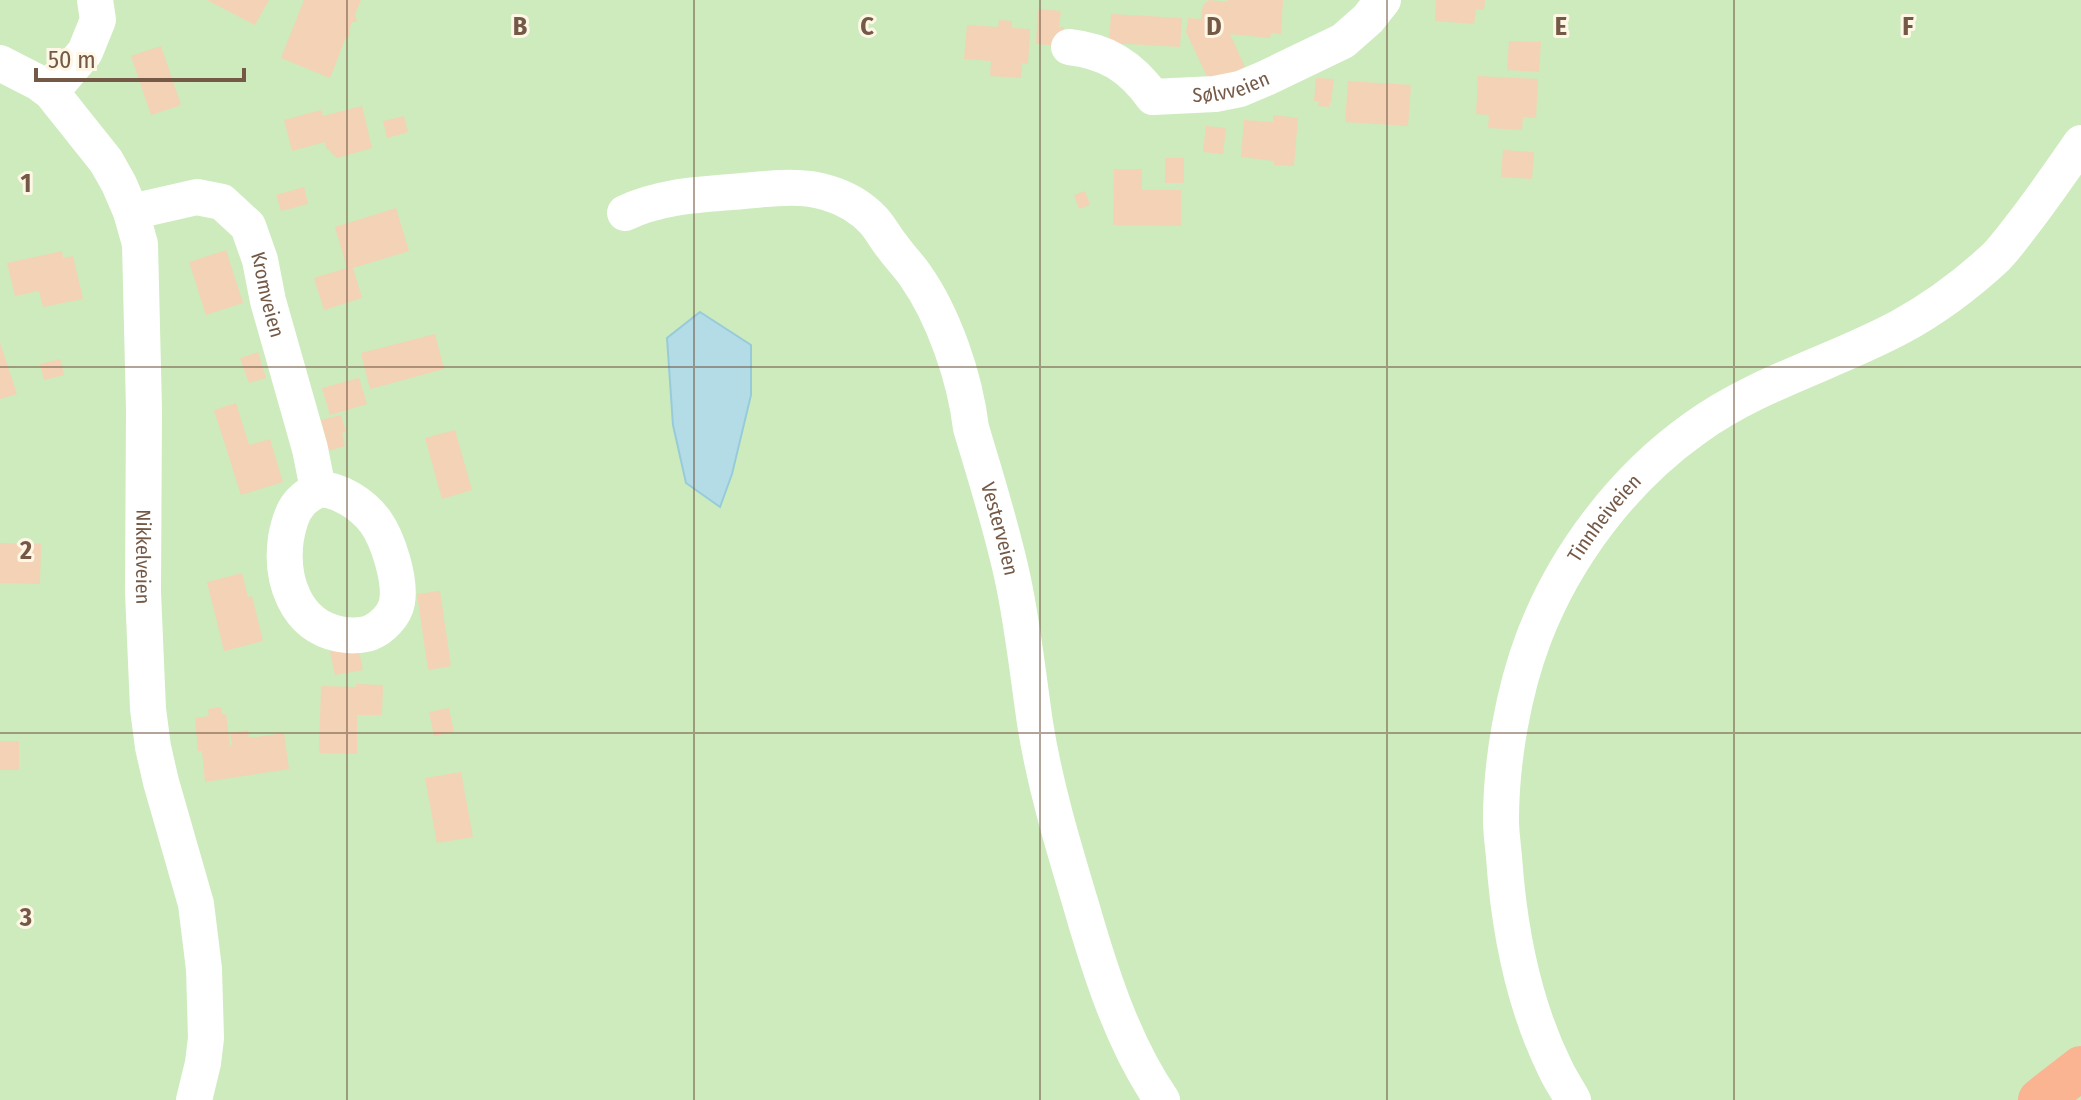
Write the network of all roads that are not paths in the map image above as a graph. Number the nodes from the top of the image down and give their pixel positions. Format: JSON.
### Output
{"nodes":[{"id":1,"x":95,"y":0,"type":"edge"},
{"id":2,"x":1383,"y":0,"type":"edge"},
{"id":3,"x":1069,"y":47,"type":"dead end"},
{"id":4,"x":0,"y":63,"type":"edge"},
{"id":5,"x":51,"y":92,"type":"junction"},
{"id":6,"x":2081,"y":143,"type":"edge"},
{"id":7,"x":131,"y":212,"type":"junction"},
{"id":8,"x":625,"y":213,"type":"dead end"},
{"id":9,"x":318,"y":489,"type":"dead end"},
{"id":10,"x":2080,"y":1070,"type":"edge"},
{"id":11,"x":194,"y":1100,"type":"edge"},
{"id":12,"x":1162,"y":1100,"type":"edge"},
{"id":13,"x":1573,"y":1100,"type":"edge"},
{"id":14,"x":2040,"y":1100,"type":"edge"}],
"edges":[{"from":1,"to":5,"type":"street"},
{"from":2,"to":3,"type":"street","name":"Sølvveien"},
{"from":4,"to":5,"type":"street","name":"Nikkelveien"},
{"from":5,"to":7,"type":"street","name":"Nikkelveien"},
{"from":6,"to":13,"type":"street","name":"Tinnheiveien"},
{"from":7,"to":9,"type":"street","name":"Kromveien"},
{"from":7,"to":11,"type":"street","name":"Nikkelveien"},
{"from":8,"to":12,"type":"street","name":"Vesterveien"},
{"from":10,"to":14,"type":"highway"}]}
